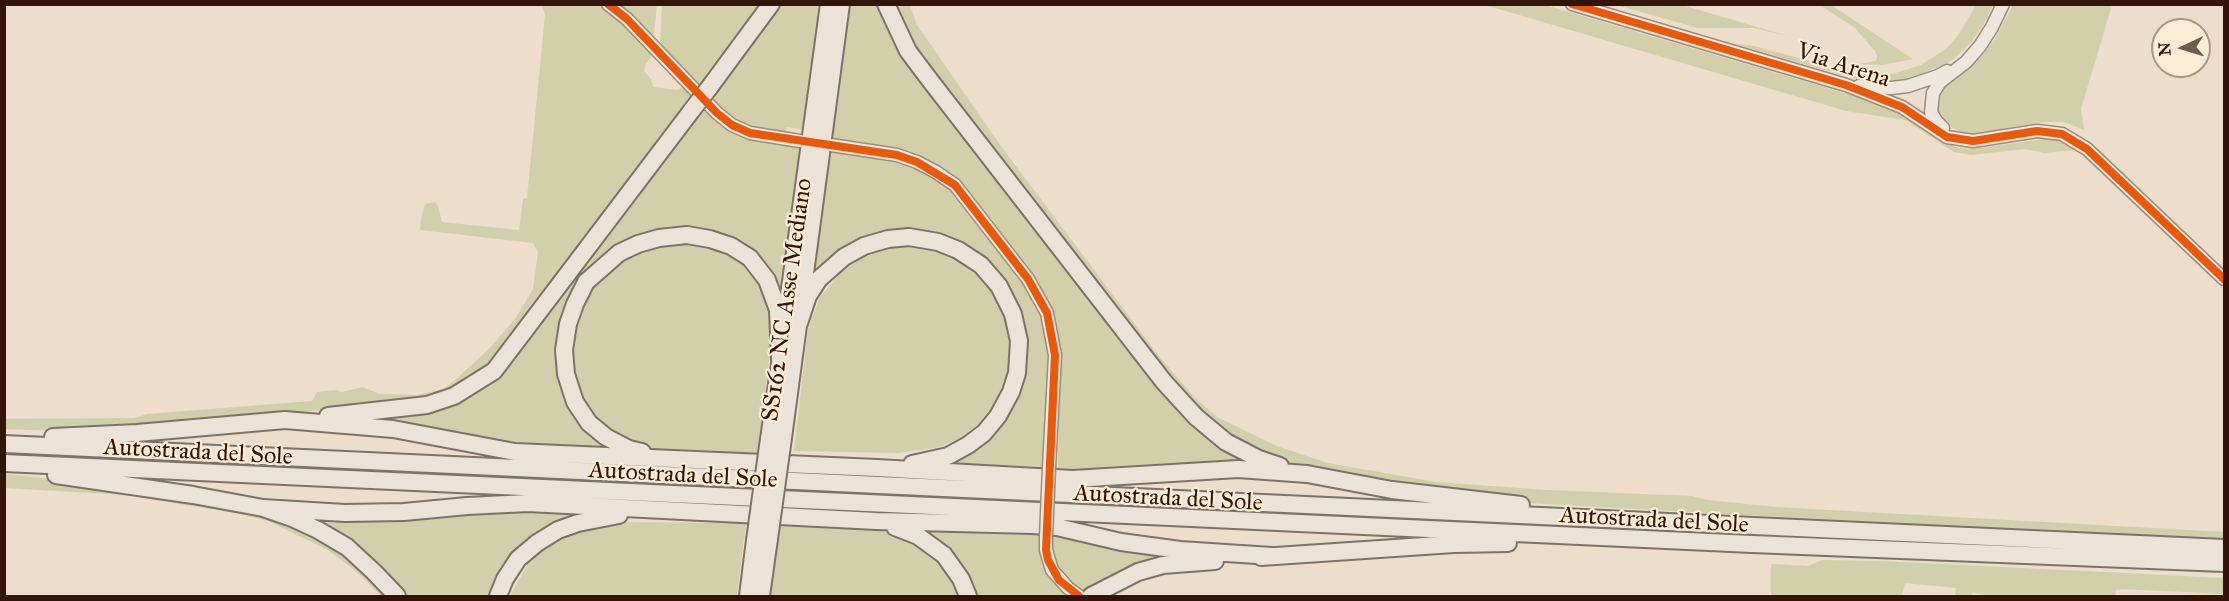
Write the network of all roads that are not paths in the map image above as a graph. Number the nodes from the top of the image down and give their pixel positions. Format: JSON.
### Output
{"nodes":[{"id":1,"x":608,"y":4,"type":"edge"},
{"id":2,"x":771,"y":4,"type":"edge"},
{"id":3,"x":829,"y":4,"type":"edge"},
{"id":4,"x":841,"y":4,"type":"edge"},
{"id":5,"x":886,"y":4,"type":"edge"},
{"id":6,"x":1572,"y":4,"type":"edge"},
{"id":7,"x":2003,"y":4,"type":"edge"},
{"id":8,"x":1976,"y":51,"type":"junction"},
{"id":9,"x":1846,"y":85,"type":"junction"},
{"id":10,"x":1962,"y":140,"type":"junction"},
{"id":11,"x":800,"y":141,"type":"dead end"},
{"id":12,"x":831,"y":145,"type":"dead end"},
{"id":13,"x":2224,"y":279,"type":"edge"},
{"id":14,"x":799,"y":323,"type":"junction"},
{"id":15,"x":780,"y":360,"type":"junction"},
{"id":16,"x":285,"y":420,"type":"junction"},
{"id":17,"x":4,"y":439,"type":"edge"},
{"id":18,"x":776,"y":439,"type":"junction"},
{"id":19,"x":4,"y":444,"type":"edge"},
{"id":20,"x":681,"y":460,"type":"junction"},
{"id":21,"x":4,"y":465,"type":"edge"},
{"id":22,"x":877,"y":468,"type":"junction"},
{"id":23,"x":1306,"y":474,"type":"junction"},
{"id":24,"x":263,"y":508,"type":"junction"},
{"id":25,"x":656,"y":510,"type":"junction"},
{"id":26,"x":876,"y":521,"type":"junction"},
{"id":27,"x":1752,"y":526,"type":"junction"},
{"id":28,"x":1673,"y":540,"type":"junction"},
{"id":29,"x":2224,"y":548,"type":"edge"},
{"id":30,"x":1272,"y":556,"type":"junction"},
{"id":31,"x":2224,"y":563,"type":"edge"},
{"id":32,"x":755,"y":593,"type":"edge"},
{"id":33,"x":1082,"y":596,"type":"edge"},
{"id":34,"x":397,"y":597,"type":"edge"},
{"id":35,"x":498,"y":597,"type":"edge"},
{"id":36,"x":968,"y":597,"type":"edge"}],
"edges":[{"from":1,"to":11,"type":"street"},
{"from":2,"to":16,"type":"highway","bridge":true},
{"from":3,"to":15,"type":"highway","name":"SS162 NC Asse Mediano"},
{"from":4,"to":14,"type":"highway","name":"SS162 NC Asse Mediano"},
{"from":5,"to":23,"type":"highway"},
{"from":6,"to":9,"type":"street","name":"Via Arena"},
{"from":7,"to":8,"type":"street","name":"Via Arena"},
{"from":8,"to":9,"type":"street","name":"Via Arena"},
{"from":8,"to":10,"type":"street","name":"Via Arena"},
{"from":9,"to":10,"type":"street","name":"Via Arena"},
{"from":10,"to":13,"type":"street","name":"Via Arena"},
{"from":12,"to":33,"type":"street","bridge":true},
{"from":14,"to":18,"type":"highway","name":"SS162 NC Asse Mediano"},
{"from":14,"to":22,"type":"highway"},
{"from":15,"to":18,"type":"highway","name":"SS162 NC Asse Mediano"},
{"from":15,"to":20,"type":"highway"},
{"from":16,"to":17,"type":"highway"},
{"from":16,"to":20,"type":"highway"},
{"from":18,"to":32,"type":"highway","name":"SS162 NC Asse Mediano","bridge":true},
{"from":19,"to":27,"type":"highway","name":"Autostrada del Sole"},
{"from":20,"to":22,"type":"highway"},
{"from":21,"to":24,"type":"highway"},
{"from":21,"to":28,"type":"highway","name":"Autostrada del Sole"},
{"from":22,"to":23,"type":"highway"},
{"from":23,"to":27,"type":"highway"},
{"from":24,"to":25,"type":"highway"},
{"from":24,"to":34,"type":"highway"},
{"from":25,"to":26,"type":"highway"},
{"from":25,"to":35,"type":"highway"},
{"from":26,"to":30,"type":"highway"},
{"from":26,"to":36,"type":"highway"},
{"from":27,"to":29,"type":"highway","name":"Autostrada del Sole"},
{"from":28,"to":30,"type":"highway"},
{"from":28,"to":31,"type":"highway","name":"Autostrada del Sole"},
{"from":30,"to":33,"type":"highway"}]}
